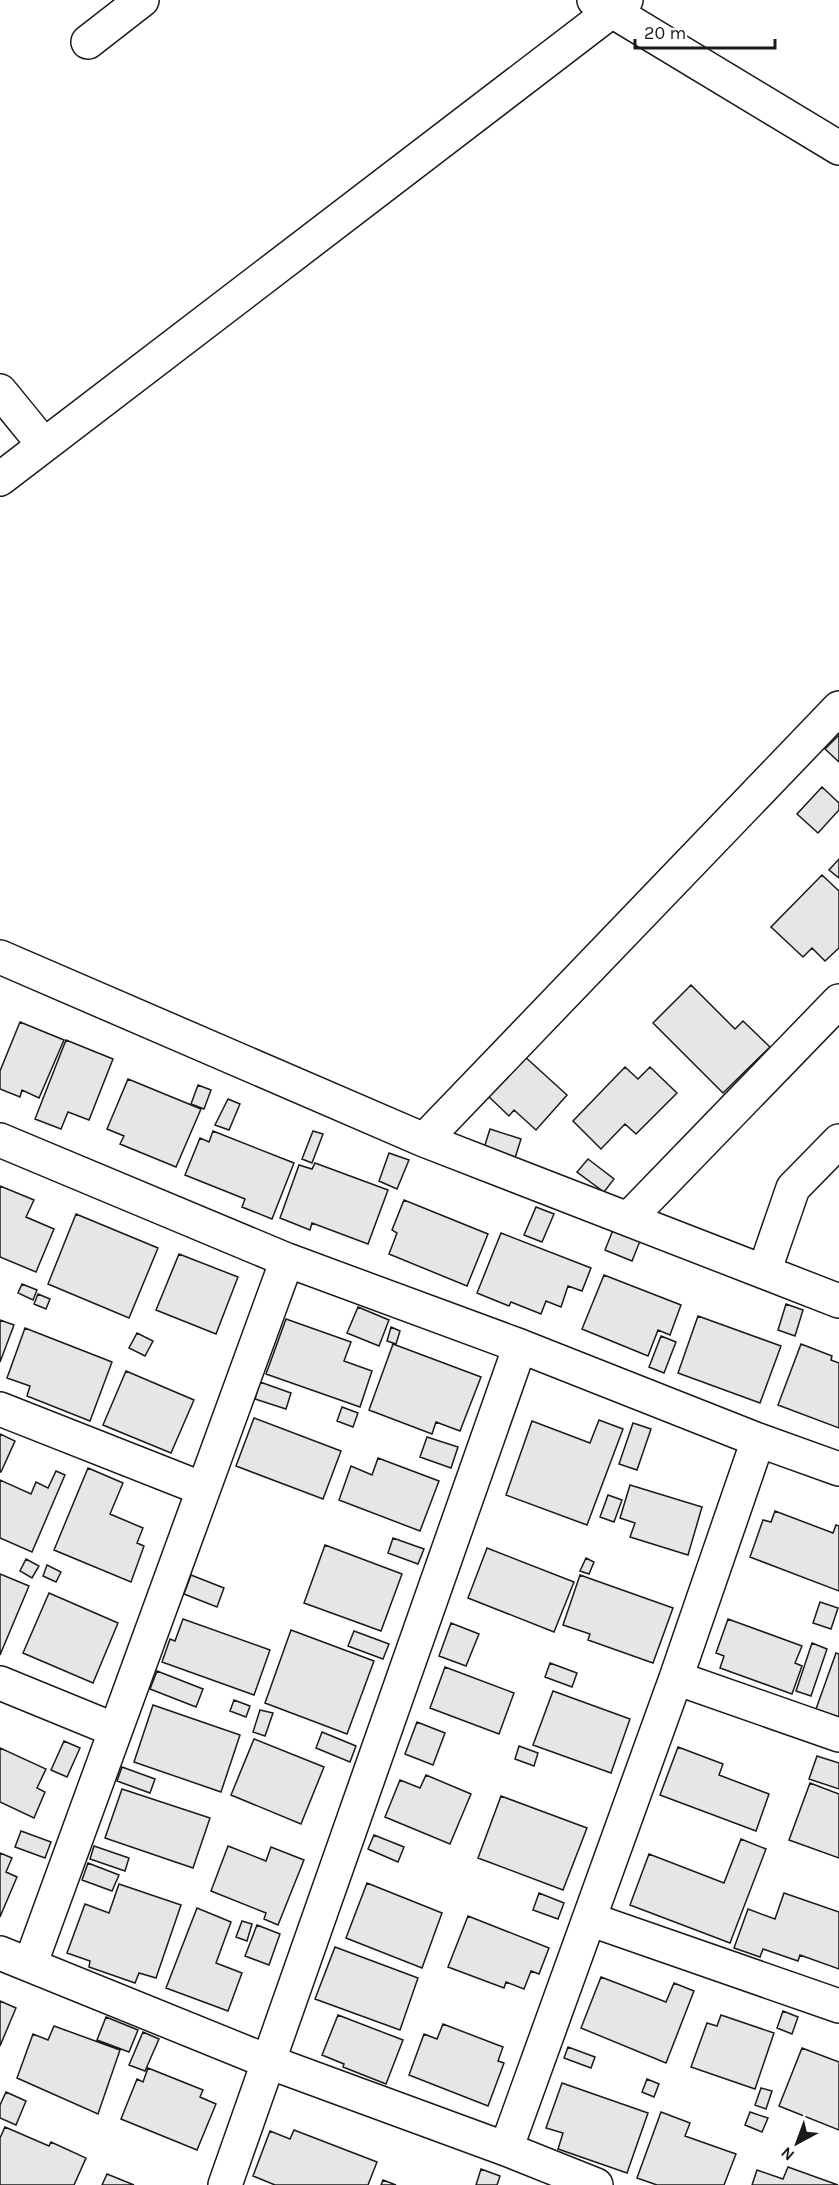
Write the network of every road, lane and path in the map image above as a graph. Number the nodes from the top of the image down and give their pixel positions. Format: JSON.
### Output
{"nodes":[{"id":1,"x":142,"y":0,"type":"edge"},
{"id":2,"x":611,"y":4,"type":"edge"},
{"id":3,"x":88,"y":42,"type":"dead end"},
{"id":4,"x":839,"y":148,"type":"edge"},
{"id":5,"x":0,"y":391,"type":"edge"},
{"id":6,"x":44,"y":445,"type":"junction"},
{"id":7,"x":0,"y":478,"type":"edge"},
{"id":8,"x":839,"y":708,"type":"edge"},
{"id":9,"x":0,"y":957,"type":"edge"},
{"id":10,"x":839,"y":1001,"type":"edge"},
{"id":11,"x":0,"y":1140,"type":"edge"},
{"id":12,"x":424,"y":1140,"type":"junction"},
{"id":13,"x":839,"y":1141,"type":"edge"},
{"id":14,"x":628,"y":1219,"type":"junction"},
{"id":15,"x":286,"y":1260,"type":"junction"},
{"id":16,"x":764,"y":1272,"type":"junction"},
{"id":17,"x":839,"y":1300,"type":"edge"},
{"id":18,"x":520,"y":1346,"type":"junction"},
{"id":19,"x":0,"y":1409,"type":"edge"},
{"id":20,"x":758,"y":1440,"type":"junction"},
{"id":21,"x":839,"y":1469,"type":"edge"},
{"id":22,"x":203,"y":1489,"type":"junction"},
{"id":23,"x":676,"y":1678,"type":"junction"},
{"id":24,"x":0,"y":1683,"type":"edge"},
{"id":25,"x":115,"y":1730,"type":"junction"},
{"id":26,"x":839,"y":1735,"type":"edge"},
{"id":27,"x":589,"y":1919,"type":"junction"},
{"id":28,"x":15,"y":1959,"type":"edge"},
{"id":29,"x":839,"y":2006,"type":"edge"},
{"id":30,"x":269,"y":2062,"type":"junction"},
{"id":31,"x":506,"y":2149,"type":"junction"},
{"id":32,"x":225,"y":2185,"type":"edge"},
{"id":33,"x":596,"y":2185,"type":"edge"}],
"edges":[{"from":1,"to":3,"type":"street"},
{"from":2,"to":4,"type":"street"},
{"from":2,"to":6,"type":"street"},
{"from":5,"to":6,"type":"street"},
{"from":6,"to":7,"type":"street"},
{"from":8,"to":12,"type":"street"},
{"from":9,"to":12,"type":"street"},
{"from":10,"to":14,"type":"street"},
{"from":11,"to":15,"type":"street"},
{"from":12,"to":14,"type":"street"},
{"from":13,"to":16,"type":"street"},
{"from":14,"to":16,"type":"street"},
{"from":15,"to":18,"type":"street"},
{"from":15,"to":22,"type":"street"},
{"from":16,"to":17,"type":"street"},
{"from":18,"to":20,"type":"street"},
{"from":18,"to":30,"type":"street"},
{"from":19,"to":22,"type":"street"},
{"from":20,"to":21,"type":"street"},
{"from":20,"to":23,"type":"street"},
{"from":22,"to":25,"type":"street"},
{"from":23,"to":26,"type":"street"},
{"from":23,"to":27,"type":"street"},
{"from":24,"to":25,"type":"street"},
{"from":25,"to":28,"type":"street"},
{"from":27,"to":29,"type":"street"},
{"from":27,"to":31,"type":"street"},
{"from":28,"to":30,"type":"street"},
{"from":30,"to":31,"type":"street"},
{"from":30,"to":32,"type":"street"},
{"from":31,"to":33,"type":"street"}]}
